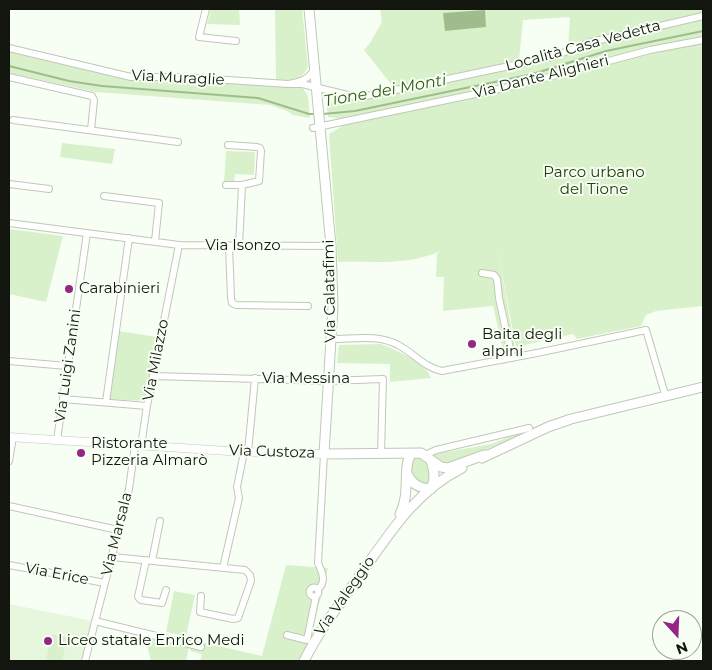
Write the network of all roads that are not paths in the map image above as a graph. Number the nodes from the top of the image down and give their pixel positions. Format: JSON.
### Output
{"nodes":[{"id":1,"x":206,"y":9,"type":"edge"},
{"id":2,"x":309,"y":9,"type":"edge"},
{"id":3,"x":703,"y":16,"type":"edge"},
{"id":4,"x":703,"y":40,"type":"edge"},
{"id":5,"x":236,"y":42,"type":"dead end"},
{"id":6,"x":9,"y":48,"type":"edge"},
{"id":7,"x":314,"y":69,"type":"junction"},
{"id":8,"x":9,"y":77,"type":"edge"},
{"id":9,"x":288,"y":84,"type":"junction"},
{"id":10,"x":316,"y":88,"type":"junction"},
{"id":11,"x":12,"y":120,"type":"dead end"},
{"id":12,"x":317,"y":128,"type":"junction"},
{"id":13,"x":90,"y":130,"type":"junction"},
{"id":14,"x":178,"y":142,"type":"dead end"},
{"id":15,"x":228,"y":145,"type":"dead end"},
{"id":16,"x":9,"y":184,"type":"edge"},
{"id":17,"x":226,"y":185,"type":"dead end"},
{"id":18,"x":242,"y":185,"type":"junction"},
{"id":19,"x":49,"y":189,"type":"dead end"},
{"id":20,"x":104,"y":196,"type":"dead end"},
{"id":21,"x":9,"y":223,"type":"edge"},
{"id":22,"x":87,"y":233,"type":"junction"},
{"id":23,"x":129,"y":238,"type":"junction"},
{"id":24,"x":156,"y":241,"type":"junction"},
{"id":25,"x":179,"y":245,"type":"junction"},
{"id":26,"x":229,"y":246,"type":"junction"},
{"id":27,"x":239,"y":246,"type":"junction"},
{"id":28,"x":331,"y":246,"type":"junction"},
{"id":29,"x":482,"y":273,"type":"dead end"},
{"id":30,"x":308,"y":306,"type":"dead end"},
{"id":31,"x":332,"y":339,"type":"junction"},
{"id":32,"x":512,"y":358,"type":"junction"},
{"id":33,"x":9,"y":361,"type":"edge"},
{"id":34,"x":67,"y":366,"type":"junction"},
{"id":35,"x":153,"y":376,"type":"junction"},
{"id":36,"x":255,"y":378,"type":"junction"},
{"id":37,"x":328,"y":380,"type":"junction"},
{"id":38,"x":703,"y":387,"type":"edge"},
{"id":39,"x":664,"y":391,"type":"dead end"},
{"id":40,"x":63,"y":399,"type":"junction"},
{"id":41,"x":106,"y":402,"type":"junction"},
{"id":42,"x":147,"y":406,"type":"junction"},
{"id":43,"x":529,"y":428,"type":"dead end"},
{"id":44,"x":11,"y":437,"type":"edge"},
{"id":45,"x":58,"y":440,"type":"junction"},
{"id":46,"x":138,"y":446,"type":"junction"},
{"id":47,"x":246,"y":452,"type":"junction"},
{"id":48,"x":324,"y":454,"type":"junction"},
{"id":49,"x":384,"y":454,"type":"junction"},
{"id":50,"x":411,"y":454,"type":"junction"},
{"id":51,"x":488,"y":455,"type":"junction"},
{"id":52,"x":428,"y":458,"type":"junction"},
{"id":53,"x":9,"y":460,"type":"edge"},
{"id":54,"x":407,"y":471,"type":"junction"},
{"id":55,"x":431,"y":488,"type":"junction"},
{"id":56,"x":9,"y":506,"type":"edge"},
{"id":57,"x":160,"y":521,"type":"dead end"},
{"id":58,"x":118,"y":530,"type":"junction"},
{"id":59,"x":389,"y":533,"type":"junction"},
{"id":60,"x":112,"y":557,"type":"junction"},
{"id":61,"x":149,"y":560,"type":"junction"},
{"id":62,"x":9,"y":565,"type":"edge"},
{"id":63,"x":224,"y":568,"type":"junction"},
{"id":64,"x":105,"y":584,"type":"junction"},
{"id":65,"x":166,"y":590,"type":"dead end"},
{"id":66,"x":201,"y":596,"type":"dead end"},
{"id":67,"x":95,"y":621,"type":"junction"},
{"id":68,"x":287,"y":635,"type":"dead end"},
{"id":69,"x":200,"y":647,"type":"dead end"},
{"id":70,"x":85,"y":661,"type":"edge"},
{"id":71,"x":304,"y":661,"type":"edge"}],
"edges":[{"from":1,"to":5,"type":"street"},
{"from":2,"to":7,"type":"main road","name":"Via Calatafimi"},
{"from":3,"to":10,"type":"street","name":"Località Casa Vedetta"},
{"from":4,"to":12,"type":"street","name":"Via Dante Alighieri"},
{"from":6,"to":9,"type":"street","name":"Via Muraglie"},
{"from":7,"to":9,"type":"street","name":"Via Muraglie"},
{"from":7,"to":10,"type":"main road","name":"Via Calatafimi"},
{"from":8,"to":13,"type":"street"},
{"from":9,"to":10,"type":"street","name":"Località Casa Vedetta"},
{"from":10,"to":12,"type":"main road","name":"Via Calatafimi"},
{"from":11,"to":13,"type":"street"},
{"from":12,"to":28,"type":"main road","name":"Via Calatafimi"},
{"from":13,"to":14,"type":"street"},
{"from":15,"to":18,"type":"street"},
{"from":16,"to":19,"type":"street"},
{"from":17,"to":18,"type":"street"},
{"from":18,"to":27,"type":"street"},
{"from":20,"to":24,"type":"street"},
{"from":21,"to":22,"type":"street","name":"Via Isonzo"},
{"from":22,"to":23,"type":"street","name":"Via Isonzo"},
{"from":22,"to":34,"type":"street","name":"Via Luigi Zanini"},
{"from":23,"to":24,"type":"street","name":"Via Isonzo"},
{"from":23,"to":41,"type":"street"},
{"from":24,"to":25,"type":"street","name":"Via Isonzo"},
{"from":25,"to":26,"type":"street","name":"Via Isonzo"},
{"from":25,"to":35,"type":"street","name":"Via Milazzo"},
{"from":26,"to":27,"type":"street","name":"Via Isonzo"},
{"from":26,"to":30,"type":"street"},
{"from":27,"to":28,"type":"street","name":"Via Isonzo"},
{"from":28,"to":31,"type":"main road","name":"Via Calatafimi"},
{"from":29,"to":32,"type":"street"},
{"from":31,"to":32,"type":"street"},
{"from":31,"to":37,"type":"main road","name":"Via Calatafimi"},
{"from":32,"to":39,"type":"street"},
{"from":33,"to":34,"type":"street"},
{"from":34,"to":40,"type":"street","name":"Via Luigi Zanini"},
{"from":35,"to":36,"type":"street","name":"Via Messina"},
{"from":35,"to":42,"type":"street","name":"Via Milazzo"},
{"from":36,"to":37,"type":"street","name":"Via Messina"},
{"from":36,"to":47,"type":"street"},
{"from":37,"to":48,"type":"main road","name":"Via Calatafimi"},
{"from":37,"to":49,"type":"street","name":"Via Messina"},
{"from":38,"to":51,"type":"main road","name":"Via Custoza"},
{"from":40,"to":41,"type":"street"},
{"from":40,"to":45,"type":"street","name":"Via Luigi Zanini"},
{"from":41,"to":42,"type":"street"},
{"from":42,"to":46,"type":"street","name":"Via Milazzo"},
{"from":43,"to":52,"type":"street","name":"Via Custoza"},
{"from":44,"to":45,"type":"street","name":"Via Custoza"},
{"from":44,"to":53,"type":"street"},
{"from":45,"to":46,"type":"street","name":"Via Custoza"},
{"from":46,"to":47,"type":"street","name":"Via Custoza"},
{"from":46,"to":58,"type":"street","name":"Via Marsala"},
{"from":47,"to":48,"type":"street","name":"Via Custoza"},
{"from":47,"to":63,"type":"street"},
{"from":48,"to":49,"type":"main road","name":"Via Custoza"},
{"from":48,"to":68,"type":"street"},
{"from":49,"to":50,"type":"main road","name":"Via Custoza"},
{"from":49,"to":54,"type":"main road"},
{"from":50,"to":52,"type":"main road","name":"Via Custoza"},
{"from":50,"to":54,"type":"main road"},
{"from":51,"to":52,"type":"main road","name":"Via Custoza"},
{"from":51,"to":55,"type":"main road","name":"Via Custoza"},
{"from":52,"to":55,"type":"main road"},
{"from":54,"to":55,"type":"main road"},
{"from":54,"to":59,"type":"main road"},
{"from":55,"to":59,"type":"main road","name":"Via Custoza"},
{"from":56,"to":58,"type":"street"},
{"from":57,"to":61,"type":"street"},
{"from":58,"to":60,"type":"street","name":"Via Marsala"},
{"from":59,"to":71,"type":"main road","name":"Via Valeggio"},
{"from":60,"to":61,"type":"street"},
{"from":60,"to":64,"type":"street","name":"Via Marsala"},
{"from":61,"to":63,"type":"street"},
{"from":61,"to":65,"type":"street"},
{"from":62,"to":64,"type":"street","name":"Via Erice"},
{"from":63,"to":66,"type":"street"},
{"from":64,"to":67,"type":"street","name":"Via Marsala"},
{"from":67,"to":69,"type":"street"},
{"from":67,"to":70,"type":"street","name":"Via Marsala"}]}
